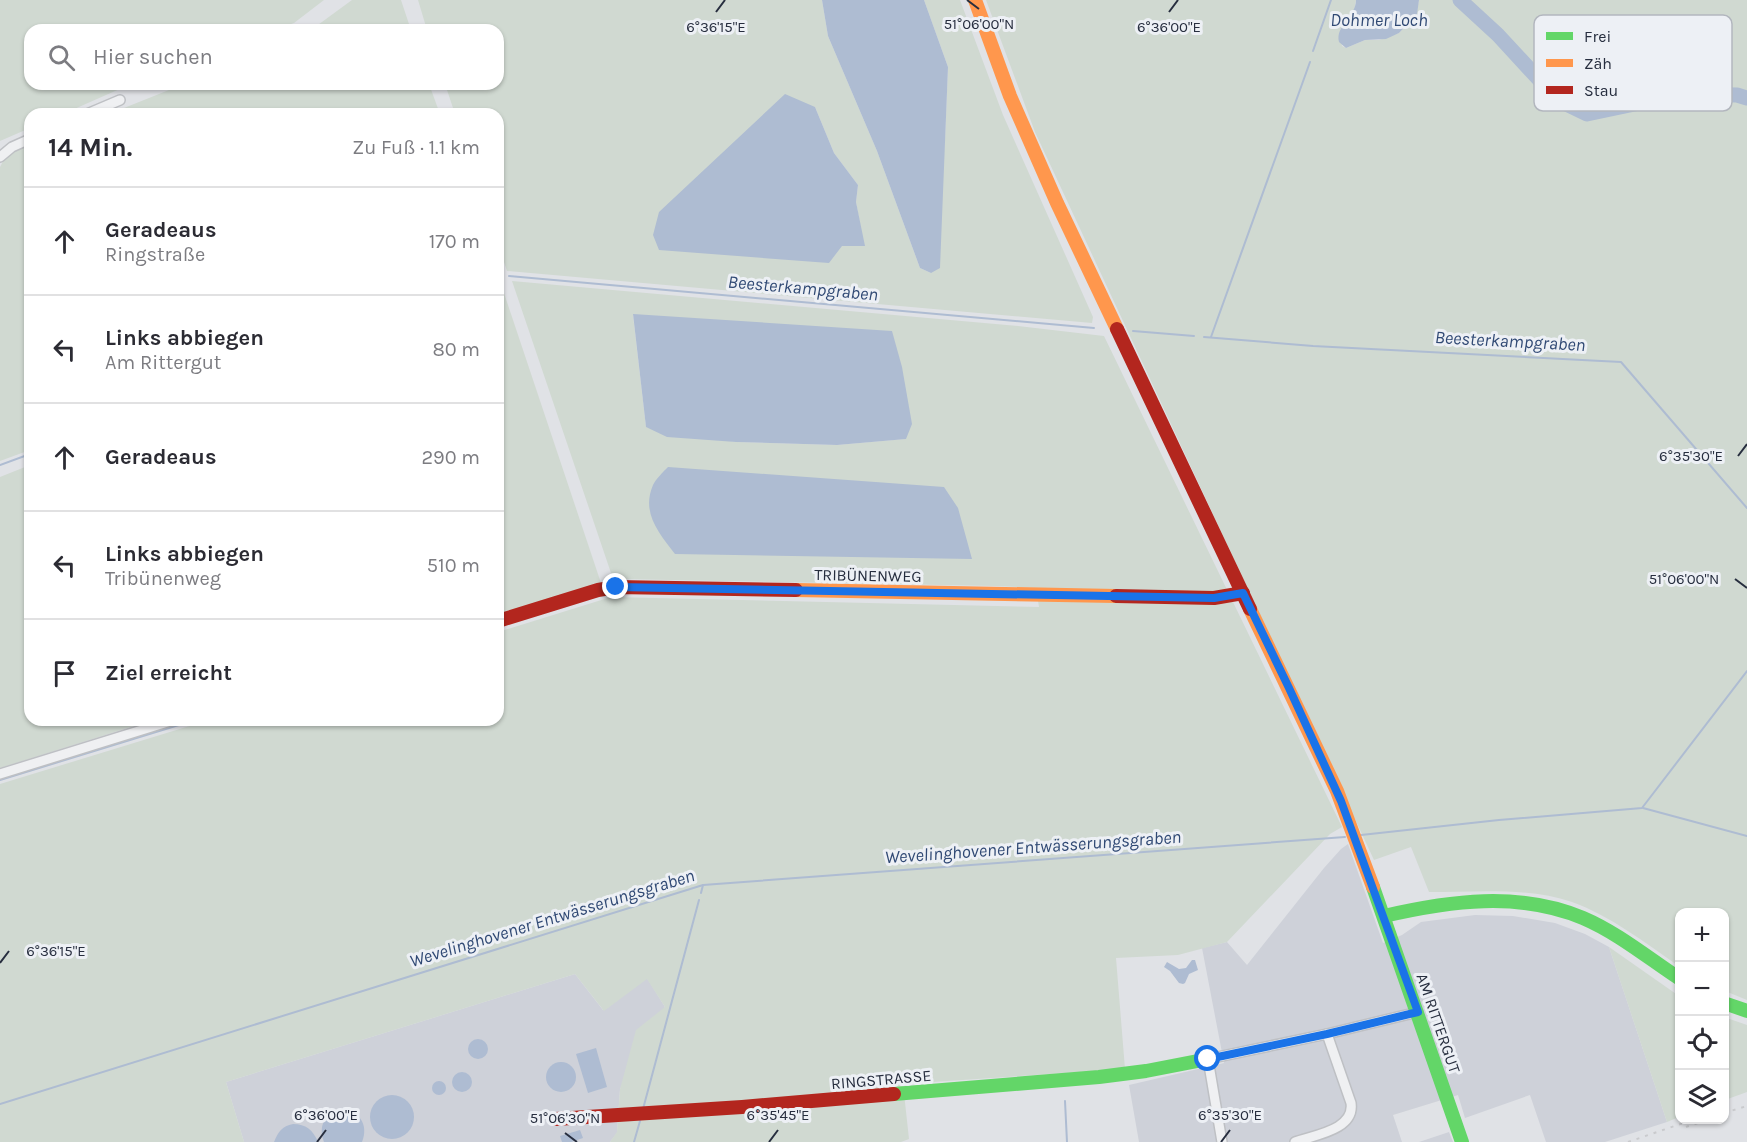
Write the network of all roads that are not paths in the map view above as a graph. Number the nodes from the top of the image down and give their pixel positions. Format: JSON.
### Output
{"nodes":[{"id":1,"x":975,"y":0,"type":"edge"},
{"id":2,"x":120,"y":100,"type":"dead end"},
{"id":3,"x":101,"y":108,"type":"edge"},
{"id":4,"x":24,"y":142,"type":"edge"},
{"id":5,"x":0,"y":157,"type":"edge"},
{"id":6,"x":1243,"y":593,"type":"junction"},
{"id":7,"x":504,"y":619,"type":"edge"},
{"id":8,"x":155,"y":726,"type":"edge"},
{"id":9,"x":0,"y":774,"type":"edge"},
{"id":10,"x":1384,"y":916,"type":"junction"},
{"id":11,"x":1675,"y":976,"type":"edge"},
{"id":12,"x":1729,"y":1005,"type":"edge"},
{"id":13,"x":1747,"y":1011,"type":"edge"},
{"id":14,"x":1418,"y":1012,"type":"junction"},
{"id":15,"x":1327,"y":1034,"type":"junction"},
{"id":16,"x":1208,"y":1059,"type":"junction"},
{"id":17,"x":556,"y":1119,"type":"dead end"},
{"id":18,"x":1222,"y":1142,"type":"edge"},
{"id":19,"x":1295,"y":1142,"type":"edge"},
{"id":20,"x":1462,"y":1142,"type":"edge"}],
"edges":[{"from":1,"to":6,"type":"street","name":"AM RITTERGUT"},
{"from":2,"to":3,"type":"street"},
{"from":4,"to":5,"type":"street"},
{"from":6,"to":7,"type":"street","name":"TRIBÜNENWEG"},
{"from":6,"to":10,"type":"street","name":"AM RITTERGUT"},
{"from":8,"to":9,"type":"street"},
{"from":10,"to":11,"type":"street"},
{"from":10,"to":14,"type":"street","name":"AM RITTERGUT"},
{"from":12,"to":13,"type":"street"},
{"from":14,"to":15,"type":"street","name":"RINGSTRASSE"},
{"from":14,"to":20,"type":"street","name":"AM RITTERGUT"},
{"from":15,"to":16,"type":"street","name":"RINGSTRASSE"},
{"from":15,"to":19,"type":"street"},
{"from":16,"to":17,"type":"street","name":"RINGSTRASSE"},
{"from":16,"to":18,"type":"street"}]}
